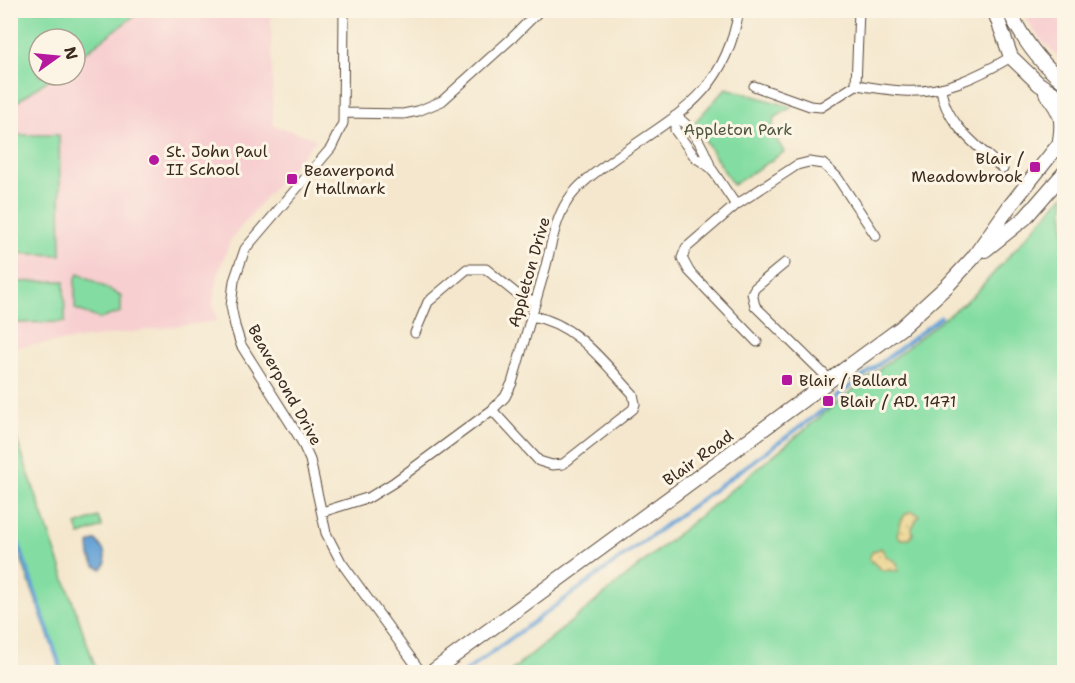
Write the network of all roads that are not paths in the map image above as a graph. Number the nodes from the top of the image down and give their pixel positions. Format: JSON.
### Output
{"nodes":[{"id":1,"x":344,"y":10,"type":"edge"},
{"id":2,"x":540,"y":10,"type":"edge"},
{"id":3,"x":739,"y":10,"type":"edge"},
{"id":4,"x":859,"y":10,"type":"edge"},
{"id":5,"x":996,"y":10,"type":"edge"},
{"id":6,"x":1009,"y":10,"type":"edge"},
{"id":7,"x":1011,"y":57,"type":"junction"},
{"id":8,"x":1065,"y":80,"type":"edge"},
{"id":9,"x":1039,"y":84,"type":"junction"},
{"id":10,"x":856,"y":85,"type":"junction"},
{"id":11,"x":754,"y":86,"type":"dead end"},
{"id":12,"x":942,"y":89,"type":"junction"},
{"id":13,"x":1065,"y":100,"type":"edge"},
{"id":14,"x":345,"y":113,"type":"junction"},
{"id":15,"x":675,"y":116,"type":"junction"},
{"id":16,"x":1062,"y":142,"type":"edge"},
{"id":17,"x":1003,"y":169,"type":"dead end"},
{"id":18,"x":1065,"y":173,"type":"edge"},
{"id":19,"x":736,"y":205,"type":"junction"},
{"id":20,"x":876,"y":236,"type":"dead end"},
{"id":21,"x":974,"y":258,"type":"junction"},
{"id":22,"x":785,"y":263,"type":"dead end"},
{"id":23,"x":536,"y":302,"type":"junction"},
{"id":24,"x":532,"y":316,"type":"junction"},
{"id":25,"x":415,"y":333,"type":"dead end"},
{"id":26,"x":757,"y":342,"type":"dead end"},
{"id":27,"x":831,"y":381,"type":"junction"},
{"id":28,"x":492,"y":410,"type":"junction"},
{"id":29,"x":322,"y":512,"type":"junction"},
{"id":30,"x":421,"y":672,"type":"edge"},
{"id":31,"x":432,"y":672,"type":"edge"}],
"edges":[{"from":1,"to":14,"type":"street","name":"Beaverpond Drive"},
{"from":2,"to":14,"type":"street"},
{"from":3,"to":15,"type":"street","name":"Appleton Drive"},
{"from":4,"to":10,"type":"street"},
{"from":5,"to":7,"type":"main road"},
{"from":6,"to":8,"type":"main road"},
{"from":7,"to":9,"type":"main road"},
{"from":7,"to":12,"type":"street"},
{"from":9,"to":13,"type":"main road"},
{"from":9,"to":16,"type":"main road"},
{"from":10,"to":11,"type":"street"},
{"from":10,"to":12,"type":"street"},
{"from":12,"to":17,"type":"street"},
{"from":14,"to":29,"type":"street","name":"Beaverpond Drive"},
{"from":15,"to":19,"type":"street"},
{"from":15,"to":23,"type":"street","name":"Appleton Drive"},
{"from":16,"to":21,"type":"main road","name":"Blair Road"},
{"from":18,"to":21,"type":"main road","name":"Blair Road"},
{"from":19,"to":20,"type":"street"},
{"from":19,"to":26,"type":"street"},
{"from":21,"to":27,"type":"main road","name":"Blair Road"},
{"from":22,"to":27,"type":"street"},
{"from":23,"to":24,"type":"street","name":"Appleton Drive"},
{"from":23,"to":25,"type":"street"},
{"from":24,"to":28,"type":"street","name":"Appleton Drive"},
{"from":24,"to":28,"type":"street"},
{"from":27,"to":31,"type":"main road","name":"Blair Road"},
{"from":28,"to":29,"type":"street","name":"Appleton Drive"},
{"from":29,"to":30,"type":"street","name":"Beaverpond Drive"}]}
